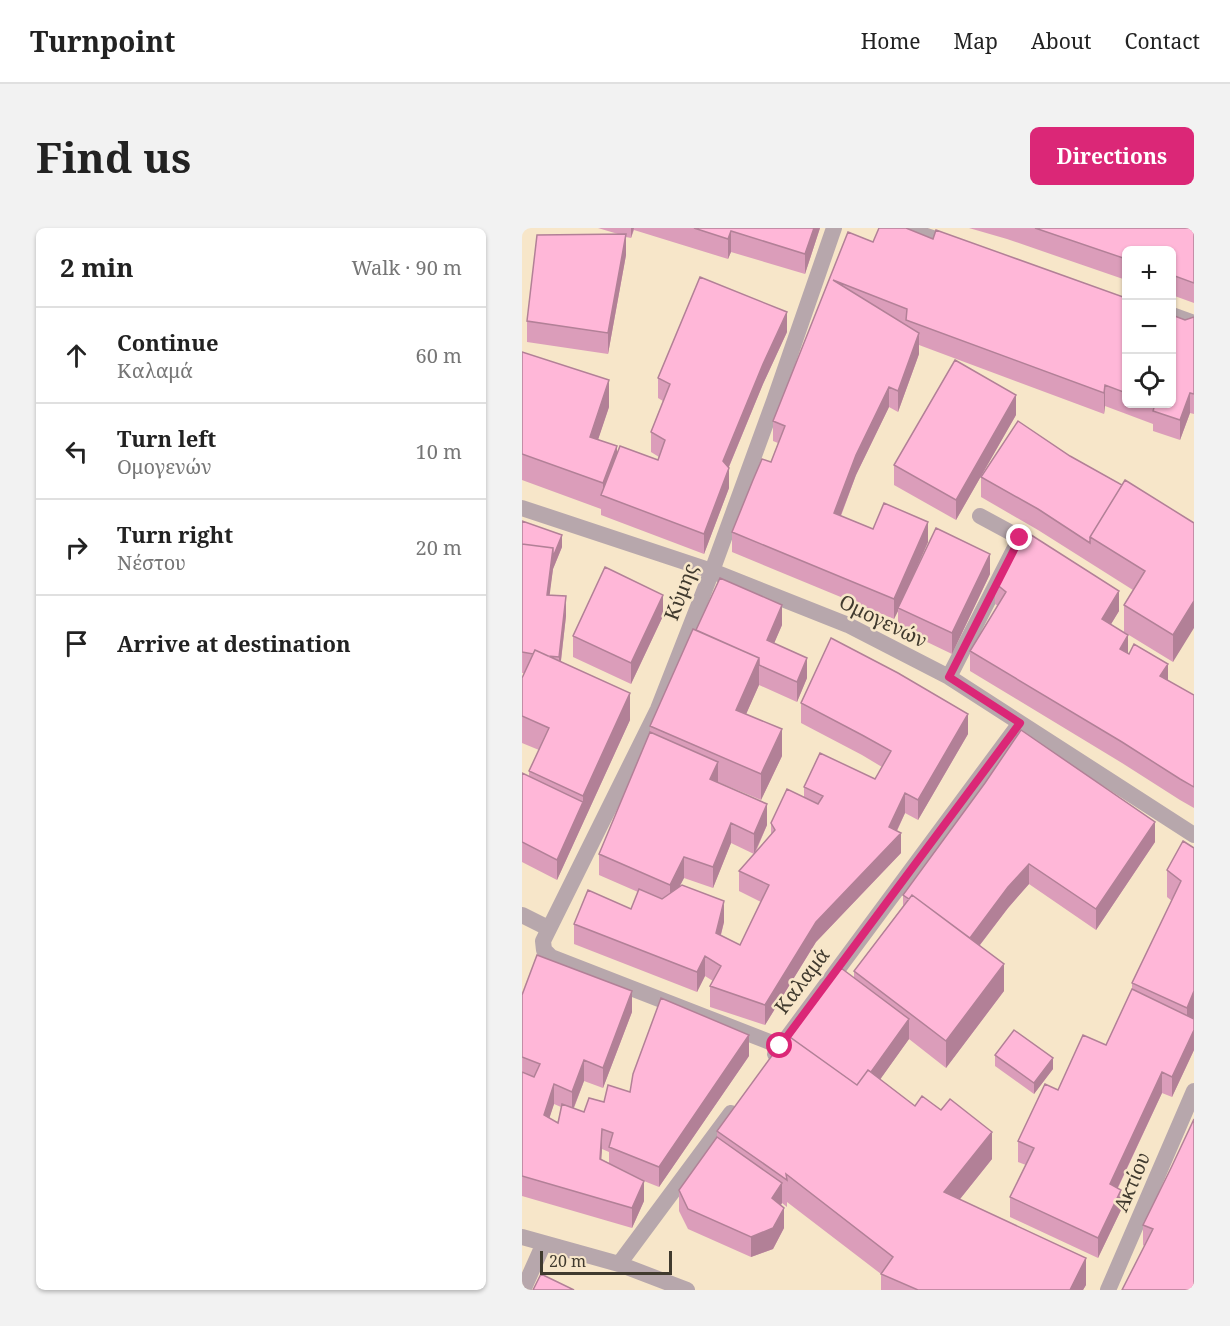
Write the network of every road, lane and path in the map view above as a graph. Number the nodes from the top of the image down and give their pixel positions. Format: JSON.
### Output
{"nodes":[{"id":1,"x":834,"y":228,"type":"edge"},
{"id":2,"x":902,"y":228,"type":"edge"},
{"id":3,"x":969,"y":250,"type":"edge"},
{"id":4,"x":1176,"y":316,"type":"edge"},
{"id":5,"x":1194,"y":323,"type":"edge"},
{"id":6,"x":522,"y":508,"type":"edge"},
{"id":7,"x":980,"y":516,"type":"dead end"},
{"id":8,"x":1020,"y":538,"type":"junction"},
{"id":9,"x":1039,"y":548,"type":"edge"},
{"id":10,"x":712,"y":571,"type":"junction"},
{"id":11,"x":949,"y":677,"type":"junction"},
{"id":12,"x":1020,"y":723,"type":"junction"},
{"id":13,"x":1194,"y":835,"type":"edge"},
{"id":14,"x":522,"y":915,"type":"edge"},
{"id":15,"x":548,"y":928,"type":"junction"},
{"id":16,"x":780,"y":1046,"type":"junction"},
{"id":17,"x":766,"y":1065,"type":"edge"},
{"id":18,"x":1194,"y":1091,"type":"edge"},
{"id":19,"x":738,"y":1103,"type":"edge"},
{"id":20,"x":522,"y":1237,"type":"edge"},
{"id":21,"x":544,"y":1243,"type":"junction"},
{"id":22,"x":619,"y":1264,"type":"junction"},
{"id":23,"x":523,"y":1290,"type":"edge"},
{"id":24,"x":687,"y":1290,"type":"edge"},
{"id":25,"x":1108,"y":1290,"type":"edge"}],
"edges":[{"from":1,"to":10,"type":"street","name":"Κύμης"},
{"from":2,"to":3,"type":"street"},
{"from":4,"to":5,"type":"street"},
{"from":6,"to":10,"type":"street","name":"Ομογενών"},
{"from":7,"to":8,"type":"street"},
{"from":8,"to":9,"type":"street"},
{"from":8,"to":11,"type":"street"},
{"from":10,"to":11,"type":"street","name":"Ομογενών"},
{"from":10,"to":15,"type":"street","name":"Κύμης"},
{"from":11,"to":12,"type":"street","name":"Ομογενών"},
{"from":12,"to":13,"type":"street","name":"Ομογενών"},
{"from":12,"to":16,"type":"street","name":"Καλαμά"},
{"from":14,"to":15,"type":"street"},
{"from":15,"to":16,"type":"street","name":"Κύμης"},
{"from":16,"to":17,"type":"street","name":"Καλαμά"},
{"from":18,"to":25,"type":"street","name":"Ακτίου"},
{"from":19,"to":22,"type":"street"},
{"from":20,"to":21,"type":"street"},
{"from":21,"to":22,"type":"street"},
{"from":21,"to":23,"type":"street"},
{"from":22,"to":24,"type":"street"}]}
